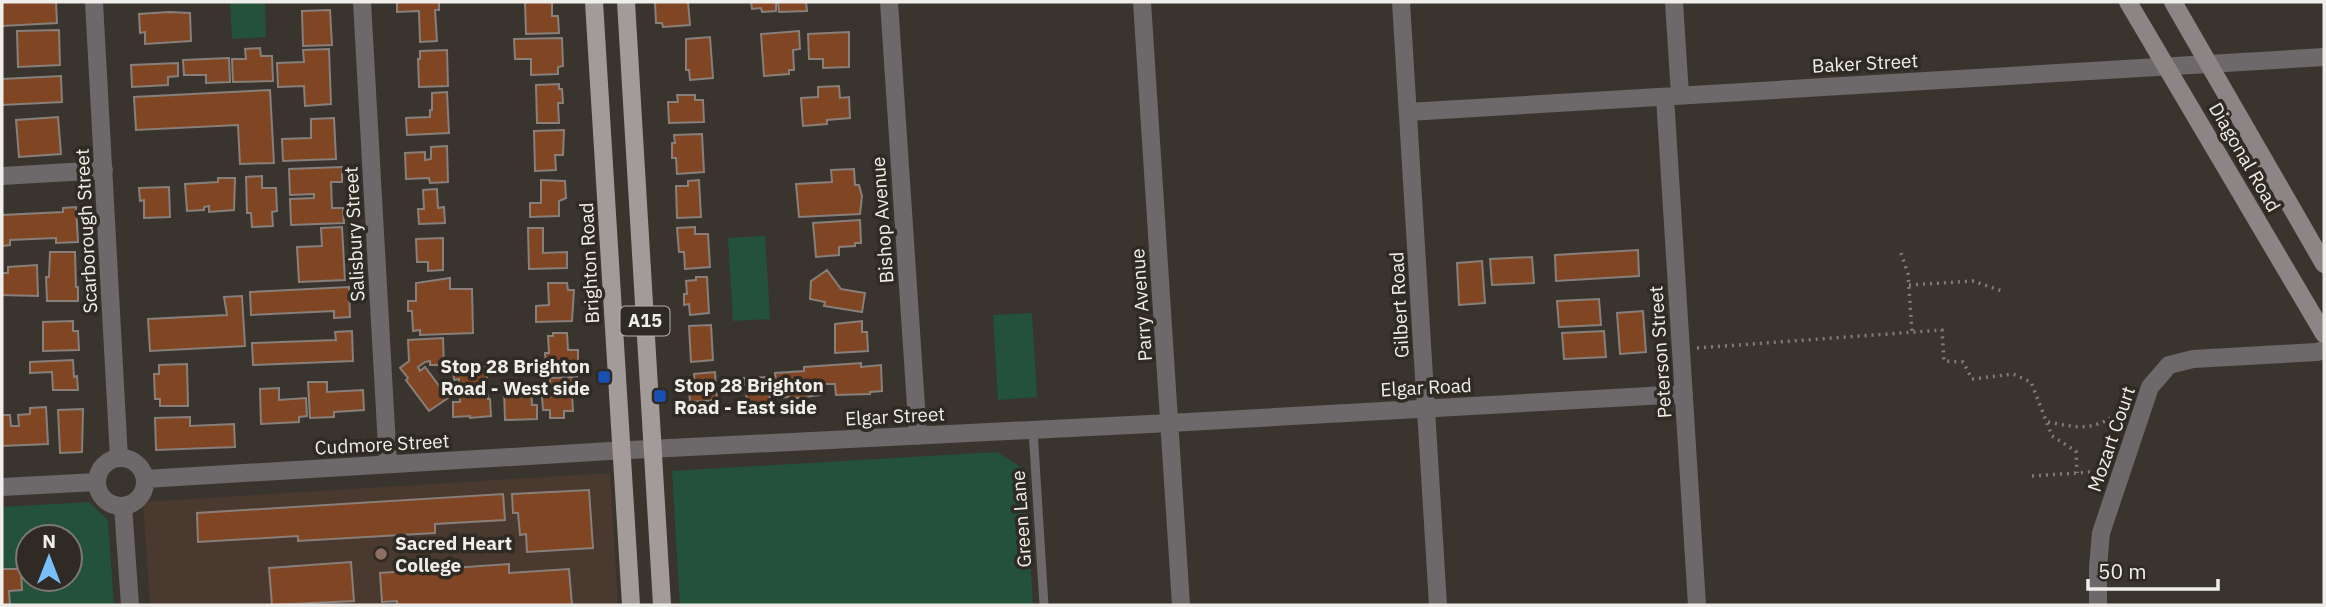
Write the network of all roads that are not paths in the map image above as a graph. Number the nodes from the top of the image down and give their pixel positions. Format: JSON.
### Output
{"nodes":[{"id":1,"x":94,"y":2,"type":"edge"},
{"id":2,"x":362,"y":2,"type":"edge"},
{"id":3,"x":594,"y":2,"type":"edge"},
{"id":4,"x":626,"y":2,"type":"edge"},
{"id":5,"x":889,"y":2,"type":"edge"},
{"id":6,"x":1142,"y":2,"type":"edge"},
{"id":7,"x":1401,"y":2,"type":"edge"},
{"id":8,"x":1674,"y":2,"type":"edge"},
{"id":9,"x":2128,"y":2,"type":"edge"},
{"id":10,"x":2173,"y":2,"type":"edge"},
{"id":11,"x":2324,"y":57,"type":"edge"},
{"id":12,"x":2210,"y":64,"type":"junction"},
{"id":13,"x":2167,"y":66,"type":"junction"},
{"id":14,"x":1672,"y":96,"type":"junction"},
{"id":15,"x":1408,"y":112,"type":"junction"},
{"id":16,"x":104,"y":170,"type":"junction"},
{"id":17,"x":2,"y":176,"type":"edge"},
{"id":18,"x":2324,"y":264,"type":"edge"},
{"id":19,"x":2324,"y":334,"type":"edge"},
{"id":20,"x":2324,"y":350,"type":"edge"},
{"id":21,"x":1684,"y":394,"type":"junction"},
{"id":22,"x":1426,"y":408,"type":"junction"},
{"id":23,"x":1170,"y":423,"type":"junction"},
{"id":24,"x":1034,"y":430,"type":"junction"},
{"id":25,"x":918,"y":436,"type":"junction"},
{"id":26,"x":653,"y":449,"type":"junction"},
{"id":27,"x":621,"y":450,"type":"junction"},
{"id":28,"x":119,"y":458,"type":"junction"},
{"id":29,"x":388,"y":464,"type":"junction"},
{"id":30,"x":145,"y":479,"type":"junction"},
{"id":31,"x":97,"y":482,"type":"junction"},
{"id":32,"x":2,"y":487,"type":"edge"},
{"id":33,"x":123,"y":506,"type":"junction"},
{"id":34,"x":130,"y":605,"type":"edge"},
{"id":35,"x":631,"y":605,"type":"edge"},
{"id":36,"x":662,"y":605,"type":"edge"},
{"id":37,"x":1044,"y":605,"type":"edge"},
{"id":38,"x":1181,"y":605,"type":"edge"},
{"id":39,"x":1438,"y":605,"type":"edge"},
{"id":40,"x":1697,"y":605,"type":"edge"},
{"id":41,"x":2098,"y":605,"type":"edge"}],
"edges":[{"from":1,"to":16,"type":"street","name":"Scarborough Street"},
{"from":2,"to":29,"type":"street","name":"Salisbury Street"},
{"from":3,"to":27,"type":"main road","name":"Brighton Road","number":"A15"},
{"from":4,"to":26,"type":"main road","number":"A15"},
{"from":5,"to":25,"type":"street","name":"Bishop Avenue"},
{"from":6,"to":23,"type":"street","name":"Parry Avenue"},
{"from":7,"to":15,"type":"street","name":"Gilbert Road"},
{"from":8,"to":14,"type":"street","name":"Peterson Street"},
{"from":9,"to":13,"type":"main road","name":"Diagonal Road"},
{"from":10,"to":12,"type":"main road","name":"Diagonal Road"},
{"from":11,"to":12,"type":"street","name":"Baker Street"},
{"from":12,"to":13,"type":"street","name":"Baker Street"},
{"from":12,"to":18,"type":"main road","name":"Diagonal Road"},
{"from":13,"to":14,"type":"street","name":"Baker Street"},
{"from":13,"to":19,"type":"main road","name":"Diagonal Road"},
{"from":14,"to":15,"type":"street","name":"Baker Street"},
{"from":14,"to":21,"type":"street","name":"Peterson Street"},
{"from":15,"to":22,"type":"street","name":"Gilbert Road"},
{"from":16,"to":17,"type":"street"},
{"from":16,"to":28,"type":"street","name":"Scarborough Street"},
{"from":20,"to":41,"type":"street","name":"Mozart Court"},
{"from":21,"to":22,"type":"street","name":"Elgar Road"},
{"from":21,"to":40,"type":"street","name":"Peterson Street"},
{"from":22,"to":23,"type":"street","name":"Elgar Road"},
{"from":22,"to":39,"type":"street","name":"Gilbert Road"},
{"from":23,"to":24,"type":"street","name":"Elgar Street"},
{"from":23,"to":38,"type":"street","name":"Parry Avenue"},
{"from":24,"to":25,"type":"street","name":"Elgar Street"},
{"from":24,"to":37,"type":"lane","name":"Green Lane"},
{"from":25,"to":26,"type":"street","name":"Elgar Street"},
{"from":26,"to":27,"type":"street","name":"Elgar Street"},
{"from":26,"to":36,"type":"main road","number":"A15"},
{"from":27,"to":29,"type":"street","name":"Cudmore Street"},
{"from":27,"to":35,"type":"main road","name":"Brighton Road","number":"A15"},
{"from":28,"to":30,"type":"street"},
{"from":28,"to":31,"type":"street"},
{"from":29,"to":30,"type":"street","name":"Cudmore Street"},
{"from":30,"to":33,"type":"street"},
{"from":31,"to":32,"type":"street"},
{"from":31,"to":33,"type":"street"},
{"from":33,"to":34,"type":"street"}]}
